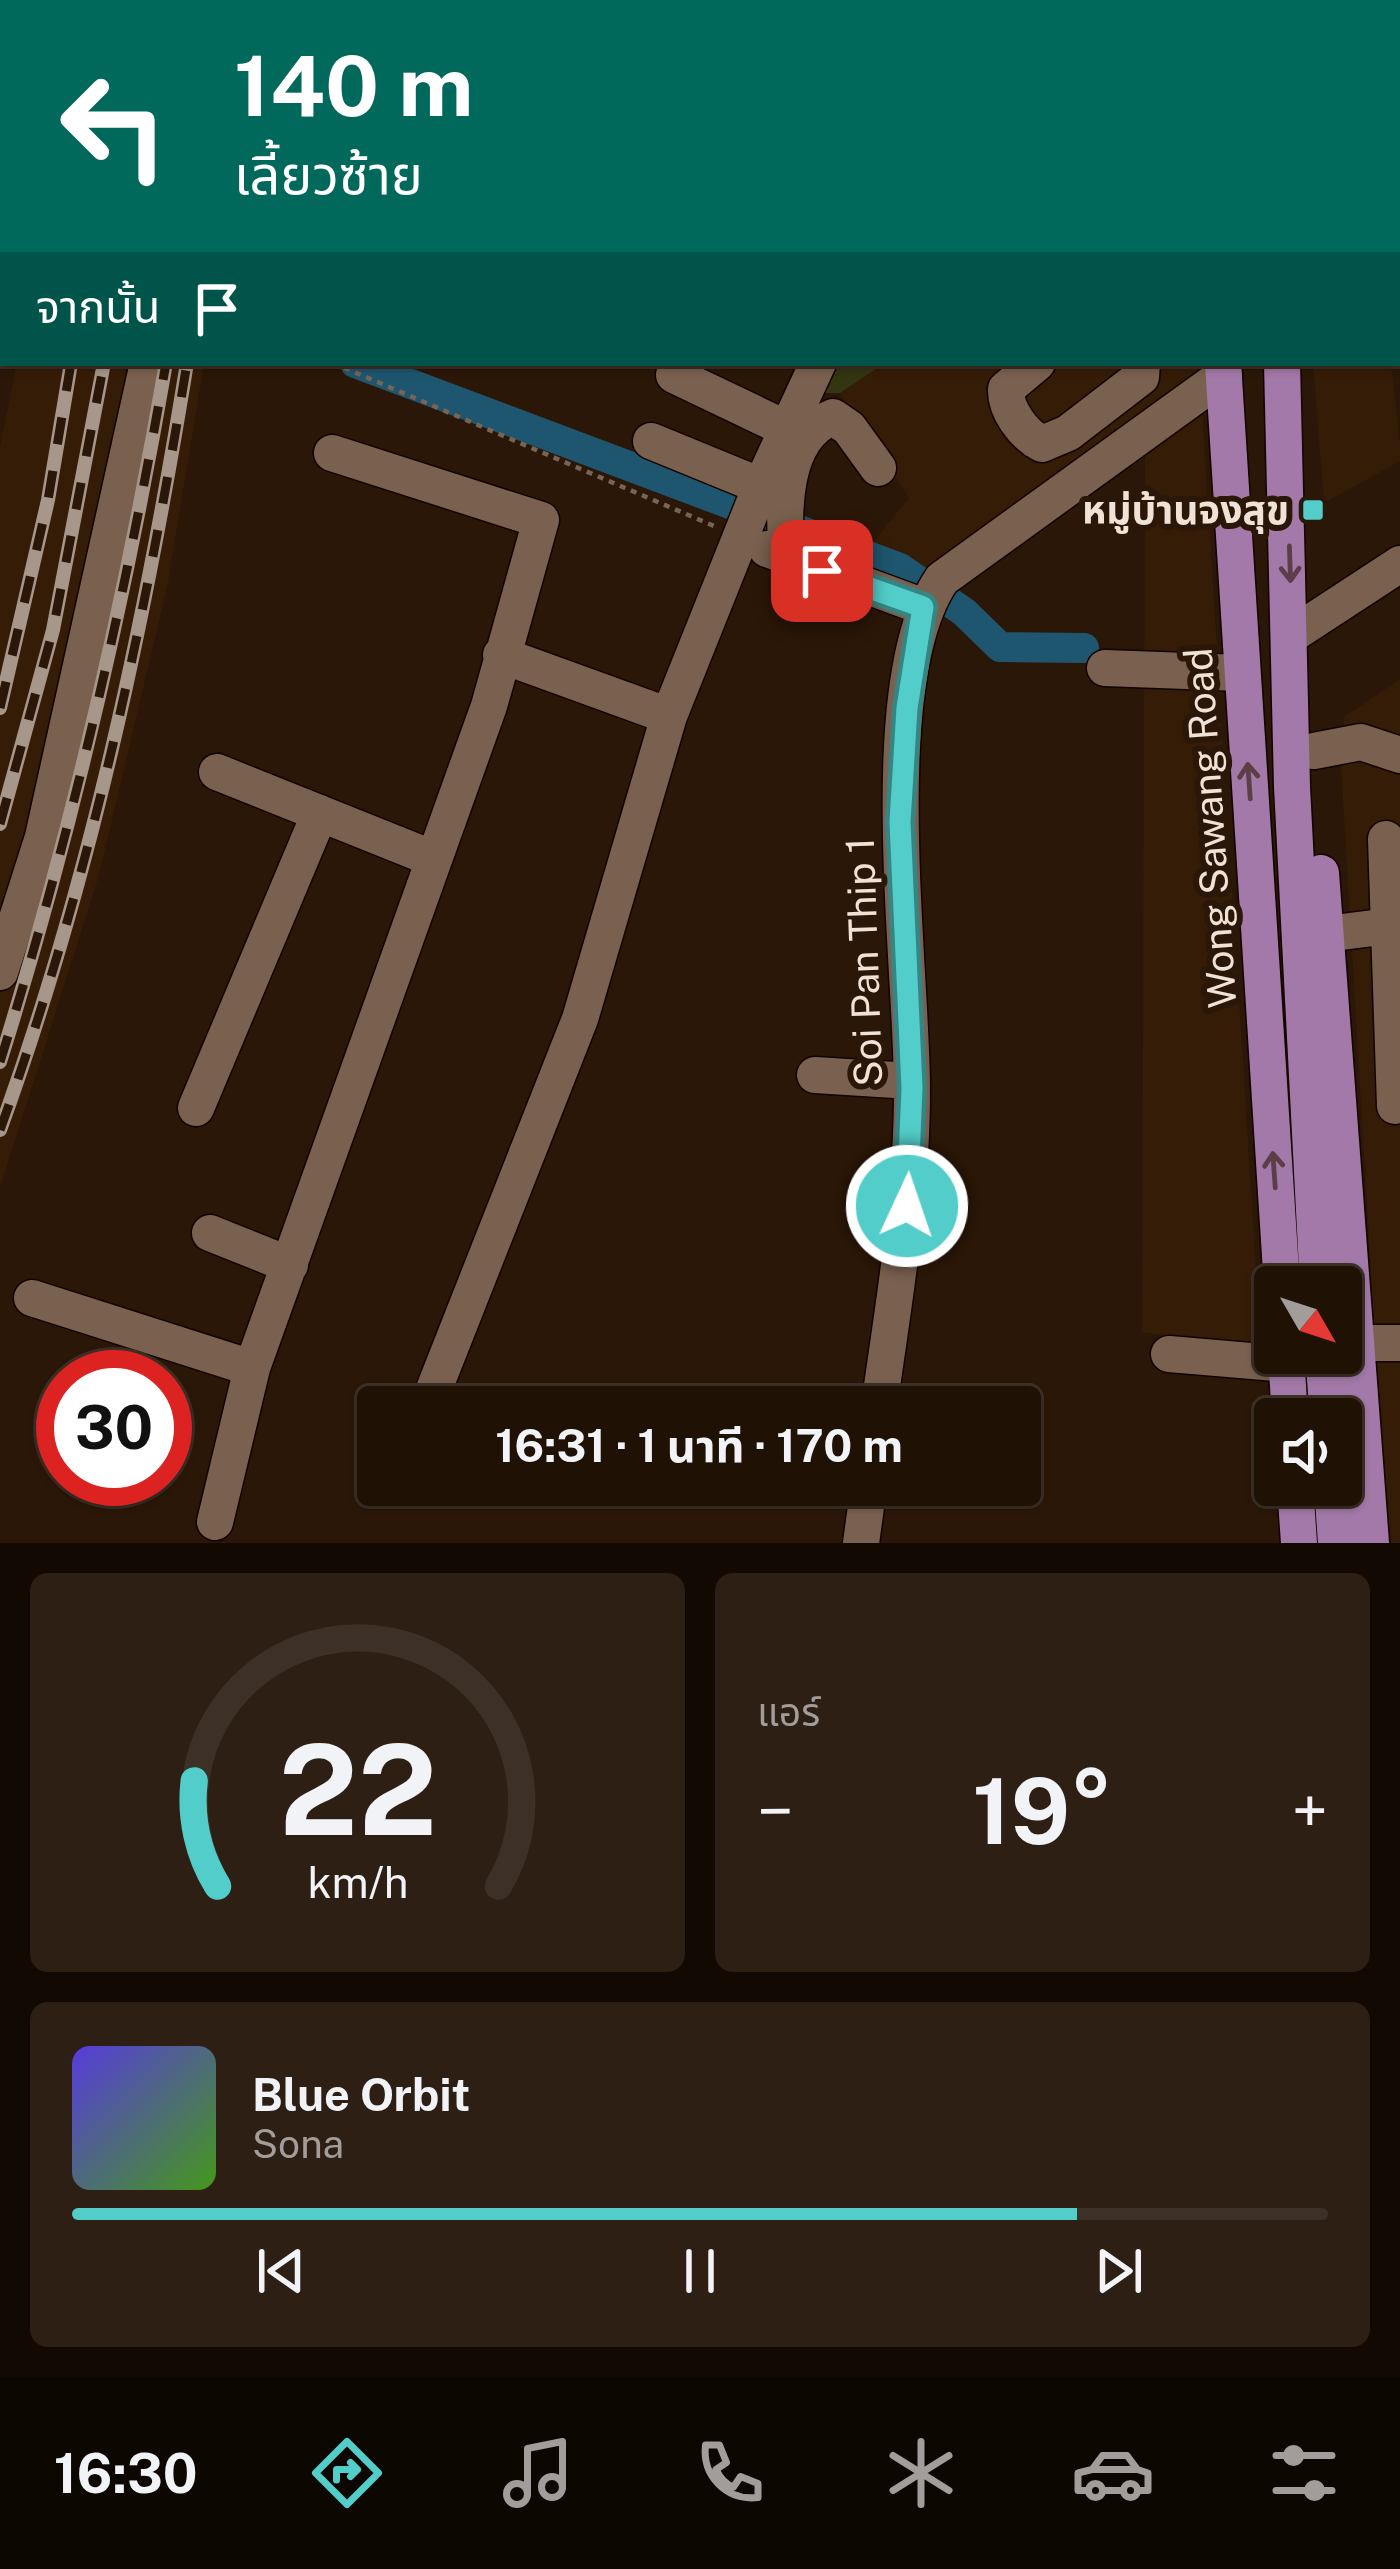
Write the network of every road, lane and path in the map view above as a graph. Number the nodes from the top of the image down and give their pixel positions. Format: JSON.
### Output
{"nodes":[{"id":1,"x":147,"y":366,"type":"edge"},
{"id":2,"x":341,"y":366,"type":"edge"},
{"id":3,"x":817,"y":366,"type":"edge"},
{"id":4,"x":1033,"y":366,"type":"edge"},
{"id":5,"x":1142,"y":366,"type":"edge"},
{"id":6,"x":1282,"y":366,"type":"edge"},
{"id":7,"x":1223,"y":369,"type":"edge"},
{"id":8,"x":674,"y":375,"type":"dead end"},
{"id":9,"x":791,"y":431,"type":"junction"},
{"id":10,"x":651,"y":441,"type":"dead end"},
{"id":11,"x":332,"y":453,"type":"dead end"},
{"id":12,"x":878,"y":468,"type":"dead end"},
{"id":13,"x":766,"y":522,"type":"junction"},
{"id":14,"x":1400,"y":564,"type":"edge"},
{"id":15,"x":931,"y":594,"type":"junction"},
{"id":16,"x":1293,"y":642,"type":"junction"},
{"id":17,"x":501,"y":656,"type":"junction"},
{"id":18,"x":1105,"y":668,"type":"dead end"},
{"id":19,"x":1241,"y":673,"type":"junction"},
{"id":20,"x":669,"y":716,"type":"junction"},
{"id":21,"x":1314,"y":751,"type":"junction"},
{"id":22,"x":1400,"y":754,"type":"edge"},
{"id":23,"x":217,"y":772,"type":"dead end"},
{"id":24,"x":320,"y":813,"type":"junction"},
{"id":25,"x":1386,"y":839,"type":"dead end"},
{"id":26,"x":434,"y":859,"type":"junction"},
{"id":27,"x":1389,"y":926,"type":"junction"},
{"id":28,"x":1325,"y":934,"type":"junction"},
{"id":29,"x":0,"y":972,"type":"edge"},
{"id":30,"x":814,"y":1075,"type":"dead end"},
{"id":31,"x":911,"y":1081,"type":"junction"},
{"id":32,"x":1338,"y":1097,"type":"junction"},
{"id":33,"x":1398,"y":1106,"type":"edge"},
{"id":34,"x":196,"y":1108,"type":"dead end"},
{"id":35,"x":210,"y":1234,"type":"dead end"},
{"id":36,"x":290,"y":1265,"type":"junction"},
{"id":37,"x":1281,"y":1266,"type":"edge"},
{"id":38,"x":1317,"y":1266,"type":"edge"},
{"id":39,"x":1339,"y":1266,"type":"edge"},
{"id":40,"x":32,"y":1298,"type":"dead end"},
{"id":41,"x":1400,"y":1343,"type":"edge"},
{"id":42,"x":1362,"y":1346,"type":"edge"},
{"id":43,"x":1169,"y":1354,"type":"dead end"},
{"id":44,"x":1254,"y":1357,"type":"edge"},
{"id":45,"x":252,"y":1368,"type":"junction"},
{"id":46,"x":1343,"y":1374,"type":"edge"},
{"id":47,"x":435,"y":1386,"type":"edge"},
{"id":48,"x":882,"y":1386,"type":"edge"},
{"id":49,"x":866,"y":1506,"type":"edge"},
{"id":50,"x":1296,"y":1506,"type":"edge"},
{"id":51,"x":1333,"y":1506,"type":"edge"},
{"id":52,"x":215,"y":1522,"type":"dead end"},
{"id":53,"x":861,"y":1543,"type":"edge"},
{"id":54,"x":1299,"y":1543,"type":"edge"},
{"id":55,"x":1336,"y":1543,"type":"edge"},
{"id":56,"x":1371,"y":1543,"type":"edge"}],
"edges":[{"from":1,"to":29,"type":"street"},
{"from":2,"to":13,"type":"path"},
{"from":3,"to":9,"type":"street"},
{"from":4,"to":5,"type":"street"},
{"from":6,"to":16,"type":"main road","name":"Wong Sawang Road","one_way":true},
{"from":7,"to":15,"type":"street"},
{"from":7,"to":19,"type":"main road","name":"Wong Sawang Road"},
{"from":8,"to":9,"type":"street"},
{"from":9,"to":13,"type":"street"},
{"from":10,"to":13,"type":"street"},
{"from":11,"to":17,"type":"street"},
{"from":12,"to":13,"type":"street"},
{"from":13,"to":15,"type":"street"},
{"from":13,"to":20,"type":"street"},
{"from":14,"to":16,"type":"street"},
{"from":15,"to":31,"type":"street","name":"Soi Pan Thip 1"},
{"from":16,"to":21,"type":"main road","name":"Wong Sawang Road"},
{"from":16,"to":38,"type":"main road","name":"Wong Sawang Road"},
{"from":17,"to":20,"type":"street"},
{"from":17,"to":26,"type":"street"},
{"from":18,"to":19,"type":"street"},
{"from":37,"to":19,"type":"main road","name":"Wong Sawang Road","one_way":true},
{"from":20,"to":47,"type":"street"},
{"from":21,"to":22,"type":"street"},
{"from":21,"to":28,"type":"main road","name":"Wong Sawang Road"},
{"from":23,"to":24,"type":"street"},
{"from":24,"to":26,"type":"street"},
{"from":24,"to":34,"type":"street"},
{"from":25,"to":27,"type":"street"},
{"from":26,"to":36,"type":"street"},
{"from":27,"to":28,"type":"street"},
{"from":27,"to":33,"type":"street"},
{"from":28,"to":32,"type":"main road","name":"Wong Sawang Road"},
{"from":30,"to":31,"type":"street"},
{"from":31,"to":48,"type":"street","name":"Soi Pan Thip 1"},
{"from":32,"to":33,"type":"street"},
{"from":32,"to":39,"type":"main road","name":"Wong Sawang Road"},
{"from":35,"to":36,"type":"street"},
{"from":36,"to":45,"type":"street"},
{"from":40,"to":45,"type":"street"},
{"from":41,"to":42,"type":"street"},
{"from":43,"to":44,"type":"street"},
{"from":45,"to":52,"type":"street"},
{"from":46,"to":56,"type":"main road","name":"Wong Sawang Road"},
{"from":49,"to":53,"type":"street"},
{"from":50,"to":54,"type":"main road"},
{"from":51,"to":55,"type":"main road"}]}
